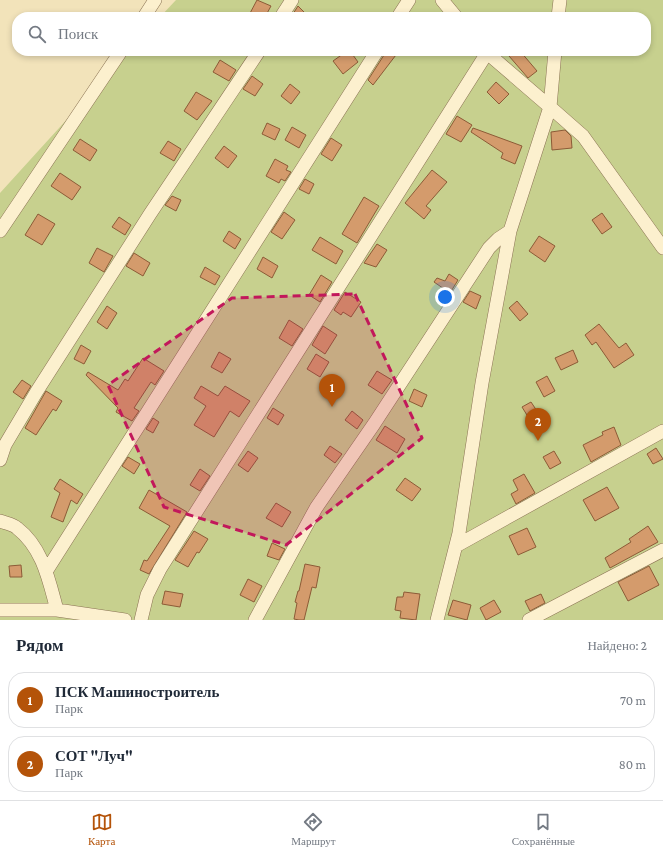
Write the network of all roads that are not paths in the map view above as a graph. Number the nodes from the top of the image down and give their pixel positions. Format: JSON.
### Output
{"nodes":[{"id":1,"x":155,"y":0,"type":"edge"},
{"id":2,"x":292,"y":0,"type":"edge"},
{"id":3,"x":409,"y":0,"type":"edge"},
{"id":4,"x":442,"y":0,"type":"edge"},
{"id":5,"x":560,"y":0,"type":"edge"},
{"id":6,"x":147,"y":12,"type":"edge"},
{"id":7,"x":284,"y":12,"type":"edge"},
{"id":8,"x":401,"y":12,"type":"edge"},
{"id":9,"x":452,"y":12,"type":"edge"},
{"id":10,"x":559,"y":12,"type":"edge"},
{"id":11,"x":118,"y":56,"type":"edge"},
{"id":12,"x":255,"y":56,"type":"edge"},
{"id":13,"x":374,"y":56,"type":"edge"},
{"id":14,"x":483,"y":56,"type":"edge"},
{"id":15,"x":491,"y":56,"type":"edge"},
{"id":16,"x":555,"y":56,"type":"edge"},
{"id":17,"x":550,"y":107,"type":"junction"},
{"id":18,"x":0,"y":231,"type":"edge"},
{"id":19,"x":510,"y":231,"type":"junction"},
{"id":20,"x":663,"y":248,"type":"edge"},
{"id":21,"x":663,"y":431,"type":"edge"},
{"id":22,"x":0,"y":460,"type":"edge"},
{"id":23,"x":0,"y":521,"type":"edge"},
{"id":24,"x":456,"y":546,"type":"junction"},
{"id":25,"x":663,"y":550,"type":"edge"},
{"id":26,"x":47,"y":570,"type":"junction"},
{"id":27,"x":0,"y":610,"type":"edge"},
{"id":28,"x":57,"y":610,"type":"junction"},
{"id":29,"x":126,"y":620,"type":"edge"},
{"id":30,"x":141,"y":620,"type":"edge"},
{"id":31,"x":254,"y":620,"type":"edge"},
{"id":32,"x":437,"y":620,"type":"edge"},
{"id":33,"x":529,"y":620,"type":"edge"}],
"edges":[{"from":1,"to":6,"type":"street"},
{"from":2,"to":7,"type":"street"},
{"from":3,"to":8,"type":"street"},
{"from":4,"to":9,"type":"street"},
{"from":5,"to":10,"type":"street"},
{"from":11,"to":18,"type":"street"},
{"from":12,"to":22,"type":"street"},
{"from":13,"to":26,"type":"street"},
{"from":14,"to":30,"type":"street"},
{"from":15,"to":17,"type":"street"},
{"from":16,"to":17,"type":"street"},
{"from":17,"to":19,"type":"street"},
{"from":17,"to":20,"type":"street"},
{"from":19,"to":24,"type":"street"},
{"from":19,"to":31,"type":"street"},
{"from":21,"to":24,"type":"street"},
{"from":23,"to":26,"type":"street"},
{"from":24,"to":32,"type":"street"},
{"from":25,"to":33,"type":"street"},
{"from":26,"to":28,"type":"street"},
{"from":27,"to":28,"type":"street"},
{"from":28,"to":29,"type":"street"}]}
